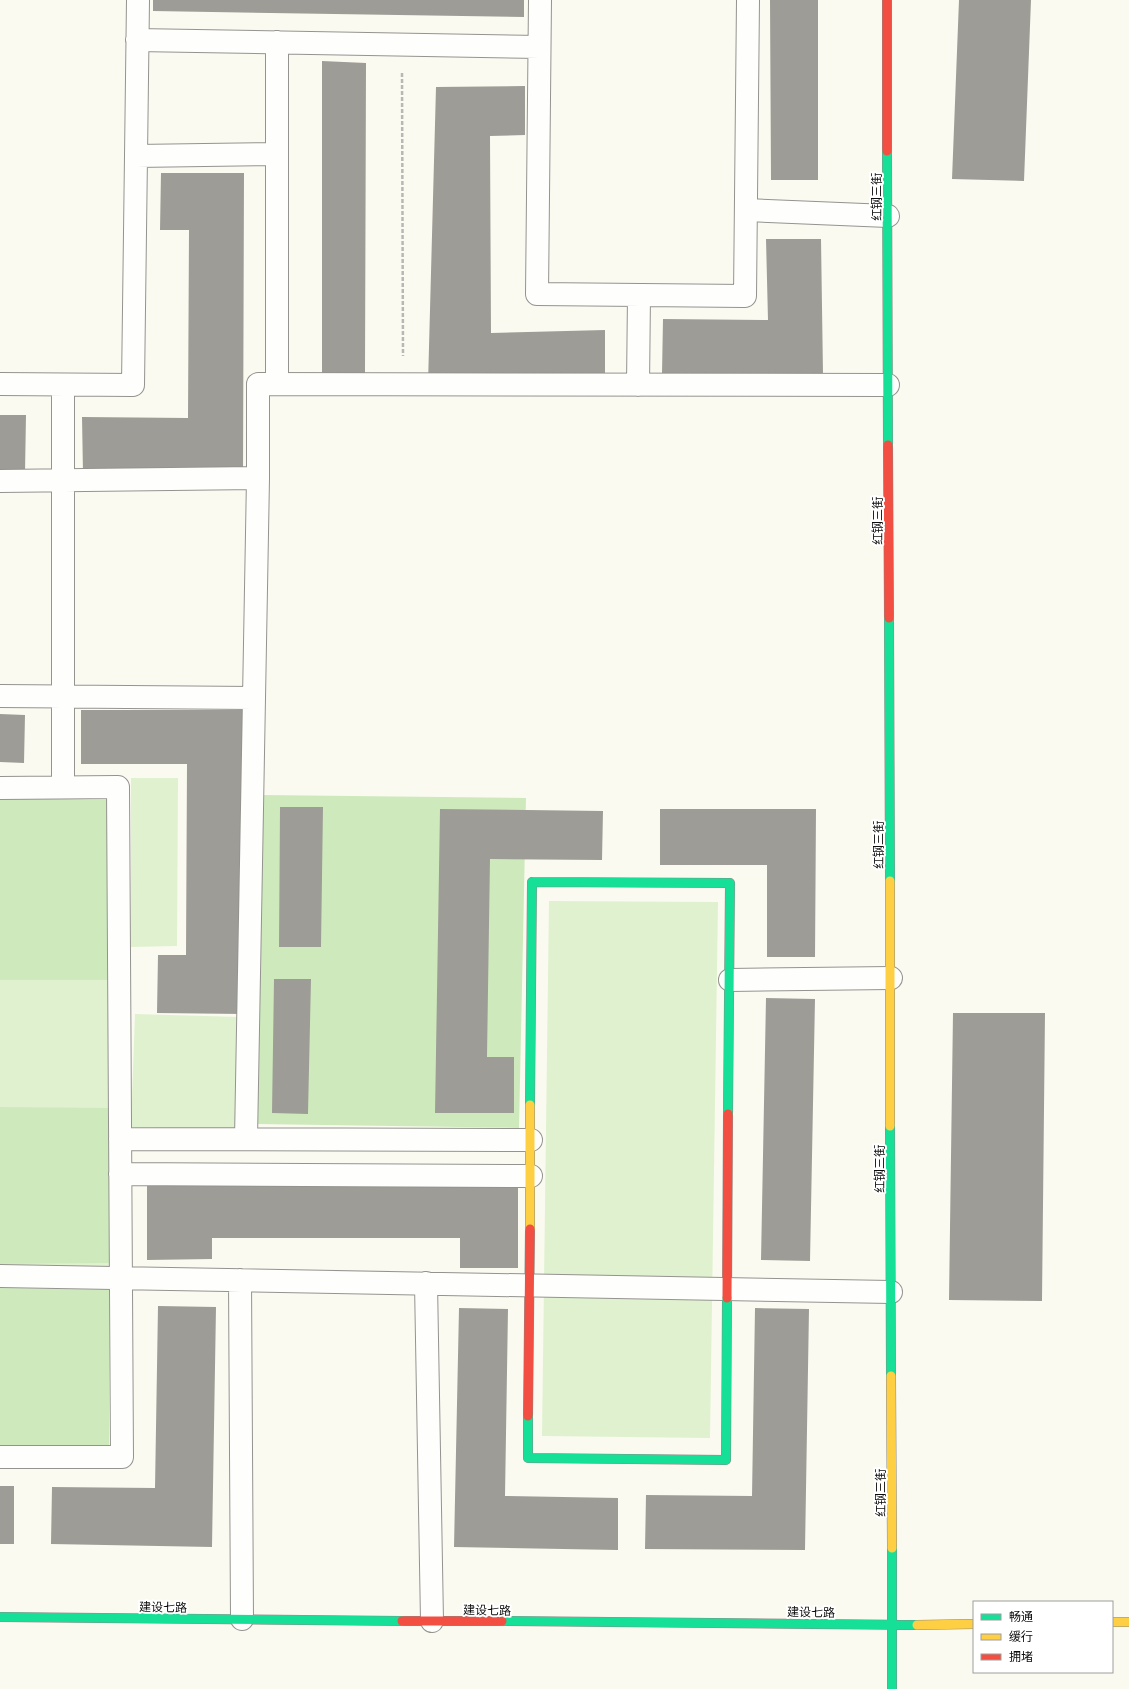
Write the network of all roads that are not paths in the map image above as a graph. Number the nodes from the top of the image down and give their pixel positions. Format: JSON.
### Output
{"nodes":[{"id":1,"x":138,"y":0,"type":"edge"},
{"id":2,"x":540,"y":0,"type":"edge"},
{"id":3,"x":748,"y":0,"type":"edge"},
{"id":4,"x":887,"y":0,"type":"edge"},
{"id":5,"x":137,"y":40,"type":"junction"},
{"id":6,"x":277,"y":42,"type":"junction"},
{"id":7,"x":540,"y":47,"type":"junction"},
{"id":8,"x":277,"y":154,"type":"junction"},
{"id":9,"x":136,"y":156,"type":"junction"},
{"id":10,"x":746,"y":210,"type":"junction"},
{"id":11,"x":888,"y":216,"type":"junction"},
{"id":12,"x":639,"y":295,"type":"junction"},
{"id":13,"x":0,"y":384,"type":"edge"},
{"id":14,"x":276,"y":384,"type":"junction"},
{"id":15,"x":63,"y":385,"type":"junction"},
{"id":16,"x":638,"y":385,"type":"junction"},
{"id":17,"x":888,"y":385,"type":"junction"},
{"id":18,"x":258,"y":478,"type":"junction"},
{"id":19,"x":63,"y":480,"type":"junction"},
{"id":20,"x":0,"y":481,"type":"edge"},
{"id":21,"x":0,"y":696,"type":"edge"},
{"id":22,"x":63,"y":697,"type":"junction"},
{"id":23,"x":254,"y":698,"type":"junction"},
{"id":24,"x":0,"y":788,"type":"edge"},
{"id":25,"x":63,"y":788,"type":"junction"},
{"id":26,"x":890,"y":978,"type":"junction"},
{"id":27,"x":730,"y":980,"type":"junction"},
{"id":28,"x":120,"y":1139,"type":"junction"},
{"id":29,"x":246,"y":1139,"type":"junction"},
{"id":30,"x":531,"y":1140,"type":"junction"},
{"id":31,"x":120,"y":1174,"type":"junction"},
{"id":32,"x":531,"y":1176,"type":"junction"},
{"id":33,"x":0,"y":1276,"type":"edge"},
{"id":34,"x":120,"y":1278,"type":"junction"},
{"id":35,"x":240,"y":1280,"type":"junction"},
{"id":36,"x":426,"y":1283,"type":"junction"},
{"id":37,"x":530,"y":1285,"type":"junction"},
{"id":38,"x":728,"y":1289,"type":"junction"},
{"id":39,"x":891,"y":1292,"type":"junction"},
{"id":40,"x":0,"y":1457,"type":"edge"},
{"id":41,"x":0,"y":1617,"type":"edge"},
{"id":42,"x":242,"y":1620,"type":"junction"},
{"id":43,"x":432,"y":1621,"type":"junction"},
{"id":44,"x":1113,"y":1622,"type":"edge"},
{"id":45,"x":1129,"y":1622,"type":"edge"},
{"id":46,"x":973,"y":1624,"type":"edge"},
{"id":47,"x":893,"y":1625,"type":"junction"},
{"id":48,"x":892,"y":1689,"type":"edge"}],
"edges":[{"from":1,"to":5,"type":"street"},
{"from":2,"to":7,"type":"street"},
{"from":3,"to":10,"type":"street"},
{"from":4,"to":11,"type":"street","name":"红钢三街"},
{"from":5,"to":6,"type":"street"},
{"from":5,"to":9,"type":"street"},
{"from":6,"to":7,"type":"street"},
{"from":6,"to":8,"type":"street"},
{"from":7,"to":12,"type":"street"},
{"from":8,"to":9,"type":"street"},
{"from":8,"to":14,"type":"street"},
{"from":9,"to":15,"type":"street"},
{"from":10,"to":11,"type":"street"},
{"from":10,"to":12,"type":"street"},
{"from":11,"to":17,"type":"street","name":"红钢三街"},
{"from":12,"to":16,"type":"street"},
{"from":13,"to":15,"type":"street"},
{"from":14,"to":16,"type":"street"},
{"from":14,"to":18,"type":"street"},
{"from":15,"to":19,"type":"street"},
{"from":16,"to":17,"type":"street"},
{"from":17,"to":26,"type":"street","name":"红钢三街"},
{"from":18,"to":19,"type":"street"},
{"from":18,"to":23,"type":"street"},
{"from":19,"to":20,"type":"street"},
{"from":19,"to":22,"type":"street"},
{"from":21,"to":22,"type":"street"},
{"from":22,"to":23,"type":"street"},
{"from":22,"to":25,"type":"street"},
{"from":23,"to":29,"type":"street"},
{"from":24,"to":25,"type":"street"},
{"from":25,"to":28,"type":"street"},
{"from":26,"to":27,"type":"street"},
{"from":26,"to":39,"type":"street","name":"红钢三街"},
{"from":27,"to":30,"type":"street"},
{"from":27,"to":38,"type":"street"},
{"from":28,"to":29,"type":"street"},
{"from":28,"to":31,"type":"street"},
{"from":29,"to":30,"type":"street"},
{"from":30,"to":32,"type":"street"},
{"from":31,"to":32,"type":"street"},
{"from":31,"to":34,"type":"street"},
{"from":32,"to":37,"type":"street"},
{"from":33,"to":34,"type":"street"},
{"from":34,"to":35,"type":"street"},
{"from":34,"to":40,"type":"street"},
{"from":35,"to":36,"type":"street"},
{"from":35,"to":42,"type":"street"},
{"from":36,"to":37,"type":"street"},
{"from":36,"to":43,"type":"street"},
{"from":37,"to":38,"type":"street"},
{"from":37,"to":38,"type":"street"},
{"from":38,"to":39,"type":"street"},
{"from":39,"to":47,"type":"street","name":"红钢三街"},
{"from":41,"to":42,"type":"street","name":"建设七路"},
{"from":42,"to":43,"type":"street","name":"建设七路"},
{"from":43,"to":47,"type":"street","name":"建设七路"},
{"from":44,"to":45,"type":"street"},
{"from":46,"to":47,"type":"street","name":"建设七路"},
{"from":47,"to":48,"type":"street","name":"红钢三街"}]}
